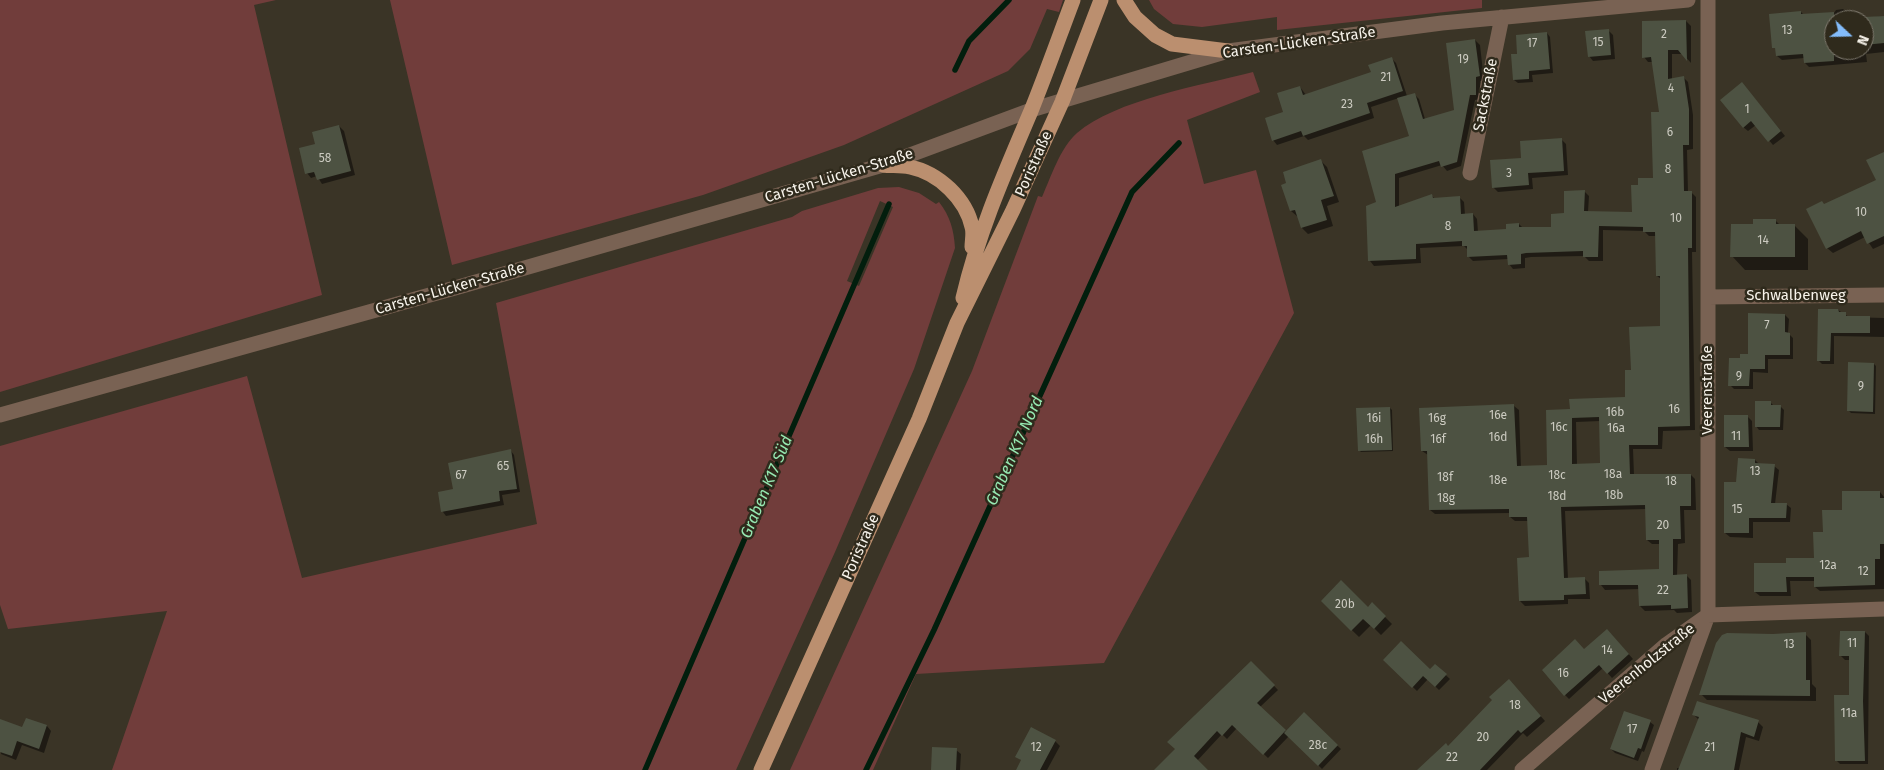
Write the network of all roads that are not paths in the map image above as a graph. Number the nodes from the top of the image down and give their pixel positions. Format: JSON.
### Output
{"nodes":[{"id":1,"x":1073,"y":0,"type":"edge"},
{"id":2,"x":1102,"y":0,"type":"edge"},
{"id":3,"x":1124,"y":0,"type":"edge"},
{"id":4,"x":1688,"y":0,"type":"edge"},
{"id":5,"x":1708,"y":0,"type":"edge"},
{"id":6,"x":1502,"y":17,"type":"junction"},
{"id":7,"x":1228,"y":51,"type":"junction"},
{"id":8,"x":1062,"y":102,"type":"junction"},
{"id":9,"x":1031,"y":110,"type":"junction"},
{"id":10,"x":883,"y":165,"type":"junction"},
{"id":11,"x":1470,"y":173,"type":"dead end"},
{"id":12,"x":971,"y":261,"type":"junction"},
{"id":13,"x":1884,"y":295,"type":"edge"},
{"id":14,"x":1708,"y":297,"type":"junction"},
{"id":15,"x":957,"y":324,"type":"junction"},
{"id":16,"x":0,"y":415,"type":"edge"},
{"id":17,"x":1884,"y":609,"type":"edge"},
{"id":18,"x":1708,"y":615,"type":"junction"},
{"id":19,"x":761,"y":770,"type":"edge"},
{"id":20,"x":1522,"y":770,"type":"edge"},
{"id":21,"x":1652,"y":770,"type":"edge"}],
"edges":[{"from":1,"to":9,"type":"main road","name":"Poristraße"},
{"from":2,"to":8,"type":"main road","name":"Poristraße"},
{"from":3,"to":7,"type":"main road"},
{"from":4,"to":6,"type":"street","name":"Carsten-Lücken-Straße"},
{"from":5,"to":14,"type":"street","name":"Veerenstraße"},
{"from":6,"to":7,"type":"street","name":"Carsten-Lücken-Straße"},
{"from":6,"to":11,"type":"street","name":"Sackstraße"},
{"from":7,"to":8,"type":"street","name":"Carsten-Lücken-Straße"},
{"from":8,"to":9,"type":"street","name":"Carsten-Lücken-Straße"},
{"from":8,"to":15,"type":"main road","name":"Poristraße"},
{"from":9,"to":10,"type":"street","name":"Carsten-Lücken-Straße"},
{"from":9,"to":12,"type":"main road","name":"Poristraße"},
{"from":10,"to":12,"type":"main road"},
{"from":10,"to":16,"type":"street","name":"Carsten-Lücken-Straße"},
{"from":12,"to":15,"type":"main road","name":"Poristraße"},
{"from":13,"to":14,"type":"street","name":"Schwalbenweg"},
{"from":14,"to":18,"type":"street","name":"Veerenstraße"},
{"from":15,"to":19,"type":"main road","name":"Poristraße"},
{"from":17,"to":18,"type":"street","name":"Veerenholzstraße"},
{"from":18,"to":20,"type":"street","name":"Veerenholzstraße"},
{"from":18,"to":21,"type":"street","name":"Veerenstraße"}]}
